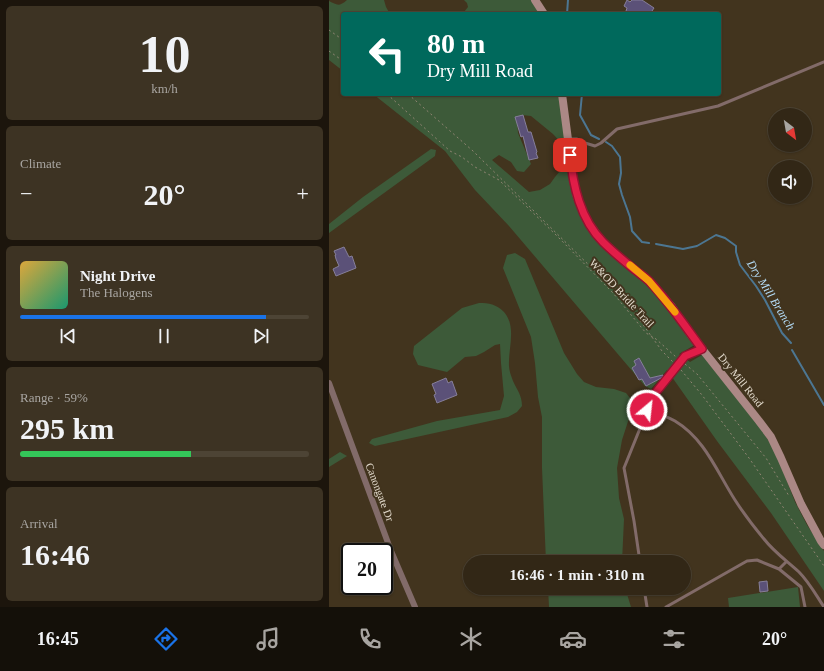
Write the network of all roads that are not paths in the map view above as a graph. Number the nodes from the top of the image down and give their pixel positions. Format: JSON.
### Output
{"nodes":[{"id":1,"x":535,"y":0,"type":"edge"},
{"id":2,"x":543,"y":12,"type":"edge"},
{"id":3,"x":824,"y":62,"type":"edge"},
{"id":4,"x":562,"y":96,"type":"edge"},
{"id":5,"x":568,"y":139,"type":"junction"},
{"id":6,"x":702,"y":349,"type":"junction"},
{"id":7,"x":329,"y":383,"type":"edge"},
{"id":8,"x":649,"y":417,"type":"junction"},
{"id":9,"x":824,"y":546,"type":"edge"},
{"id":10,"x":639,"y":555,"type":"edge"},
{"id":11,"x":786,"y":562,"type":"junction"},
{"id":12,"x":779,"y":569,"type":"junction"},
{"id":13,"x":645,"y":595,"type":"edge"},
{"id":14,"x":415,"y":607,"type":"edge"},
{"id":15,"x":647,"y":607,"type":"edge"},
{"id":16,"x":666,"y":607,"type":"edge"},
{"id":17,"x":805,"y":607,"type":"edge"},
{"id":18,"x":824,"y":607,"type":"edge"}],
"edges":[{"from":1,"to":2,"type":"street"},
{"from":3,"to":5,"type":"lane"},
{"from":4,"to":5,"type":"street","name":"Dry Mill Road"},
{"from":5,"to":6,"type":"street","name":"Dry Mill Road"},
{"from":6,"to":8,"type":"lane"},
{"from":6,"to":9,"type":"street","name":"Dry Mill Road"},
{"from":7,"to":14,"type":"street","name":"Canongate Dr"},
{"from":8,"to":10,"type":"lane"},
{"from":8,"to":11,"type":"lane"},
{"from":11,"to":12,"type":"lane"},
{"from":11,"to":18,"type":"lane"},
{"from":12,"to":16,"type":"lane"},
{"from":12,"to":17,"type":"lane"},
{"from":13,"to":15,"type":"lane"}]}
